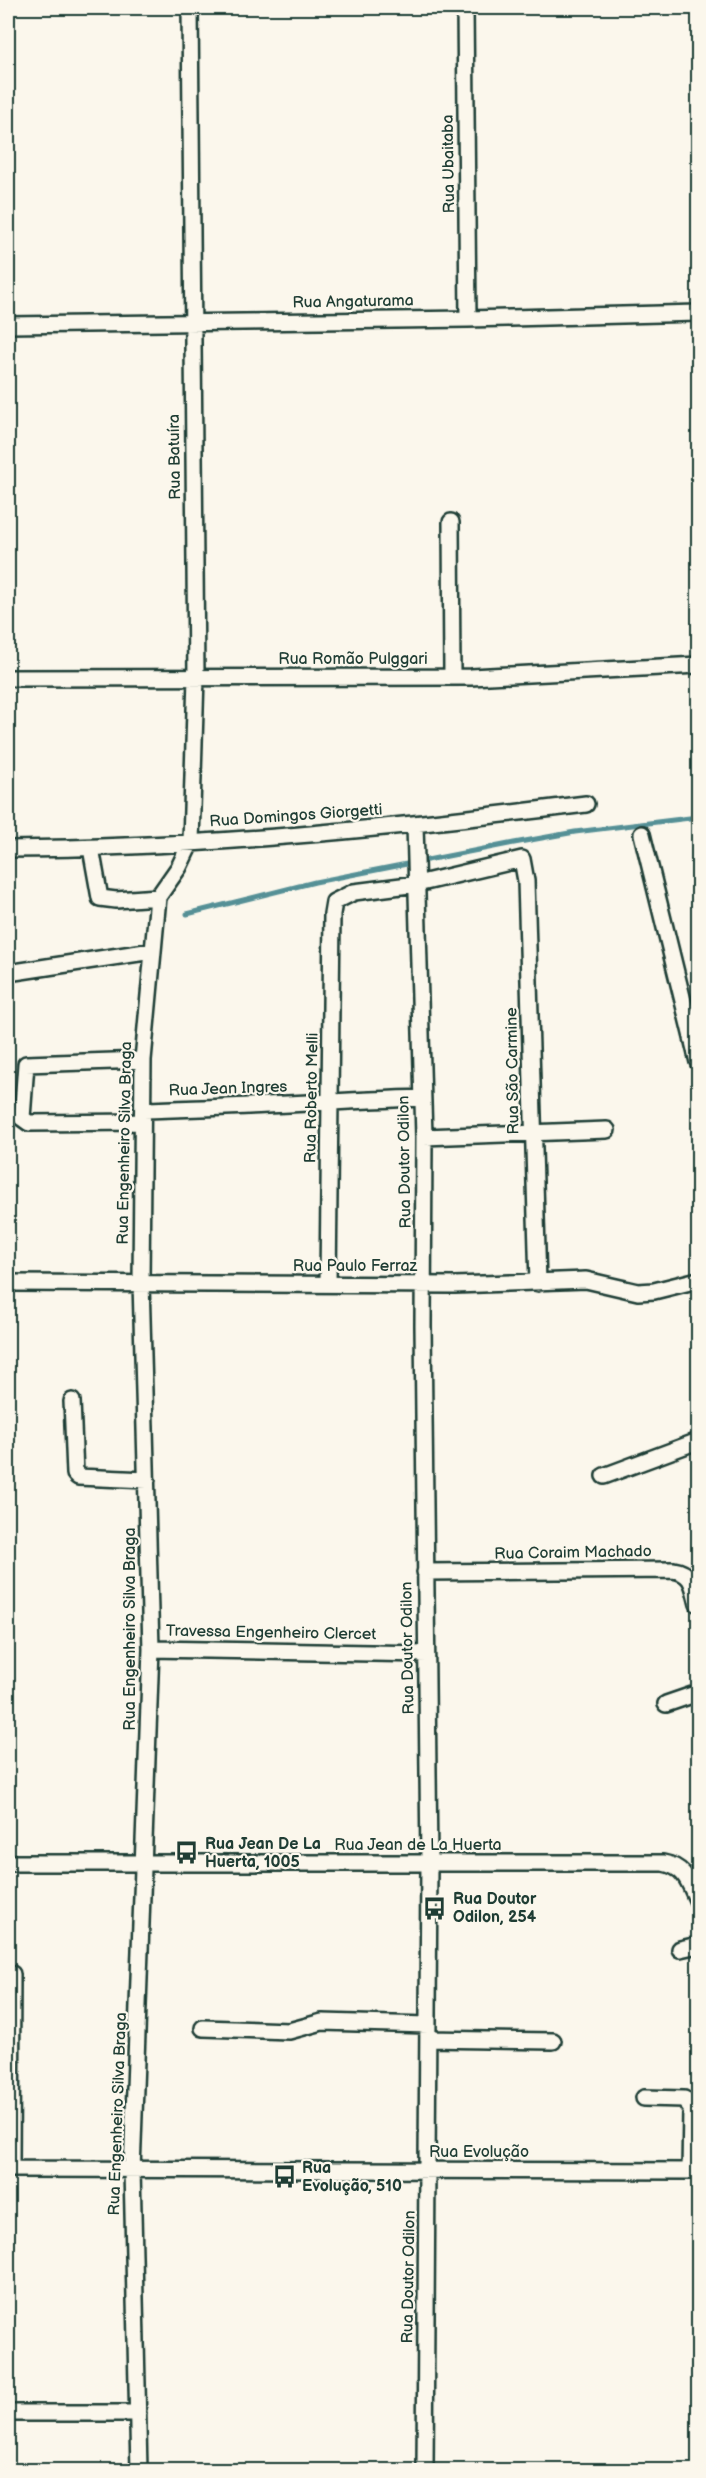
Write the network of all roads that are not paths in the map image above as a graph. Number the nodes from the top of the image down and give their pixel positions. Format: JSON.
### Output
{"nodes":[{"id":1,"x":190,"y":8,"type":"edge"},
{"id":2,"x":465,"y":8,"type":"edge"},
{"id":3,"x":699,"y":313,"type":"edge"},
{"id":4,"x":468,"y":319,"type":"junction"},
{"id":5,"x":192,"y":322,"type":"junction"},
{"id":6,"x":8,"y":325,"type":"edge"},
{"id":7,"x":451,"y":522,"type":"dead end"},
{"id":8,"x":699,"y":665,"type":"edge"},
{"id":9,"x":196,"y":677,"type":"junction"},
{"id":10,"x":452,"y":677,"type":"junction"},
{"id":11,"x":8,"y":678,"type":"edge"},
{"id":12,"x":586,"y":804,"type":"dead end"},
{"id":13,"x":415,"y":825,"type":"junction"},
{"id":14,"x":642,"y":834,"type":"dead end"},
{"id":15,"x":191,"y":842,"type":"junction"},
{"id":16,"x":91,"y":848,"type":"junction"},
{"id":17,"x":8,"y":849,"type":"edge"},
{"id":18,"x":417,"y":879,"type":"junction"},
{"id":19,"x":158,"y":897,"type":"junction"},
{"id":20,"x":153,"y":951,"type":"junction"},
{"id":21,"x":8,"y":973,"type":"edge"},
{"id":22,"x":143,"y":1060,"type":"junction"},
{"id":23,"x":699,"y":1062,"type":"edge"},
{"id":24,"x":422,"y":1098,"type":"junction"},
{"id":25,"x":330,"y":1101,"type":"junction"},
{"id":26,"x":142,"y":1116,"type":"junction"},
{"id":27,"x":607,"y":1130,"type":"dead end"},
{"id":28,"x":532,"y":1133,"type":"junction"},
{"id":29,"x":424,"y":1137,"type":"junction"},
{"id":30,"x":699,"y":1280,"type":"edge"},
{"id":31,"x":141,"y":1282,"type":"junction"},
{"id":32,"x":538,"y":1282,"type":"junction"},
{"id":33,"x":8,"y":1283,"type":"edge"},
{"id":34,"x":328,"y":1284,"type":"junction"},
{"id":35,"x":424,"y":1285,"type":"junction"},
{"id":36,"x":72,"y":1401,"type":"dead end"},
{"id":37,"x":699,"y":1441,"type":"edge"},
{"id":38,"x":604,"y":1476,"type":"dead end"},
{"id":39,"x":147,"y":1480,"type":"junction"},
{"id":40,"x":425,"y":1572,"type":"junction"},
{"id":41,"x":699,"y":1604,"type":"edge"},
{"id":42,"x":152,"y":1649,"type":"junction"},
{"id":43,"x":426,"y":1654,"type":"junction"},
{"id":44,"x":699,"y":1693,"type":"edge"},
{"id":45,"x":666,"y":1704,"type":"dead end"},
{"id":46,"x":144,"y":1862,"type":"junction"},
{"id":47,"x":429,"y":1862,"type":"junction"},
{"id":48,"x":8,"y":1863,"type":"edge"},
{"id":49,"x":699,"y":1902,"type":"edge"},
{"id":50,"x":699,"y":1945,"type":"edge"},
{"id":51,"x":680,"y":1949,"type":"dead end"},
{"id":52,"x":12,"y":1974,"type":"dead end"},
{"id":53,"x":203,"y":2028,"type":"dead end"},
{"id":54,"x":428,"y":2032,"type":"junction"},
{"id":55,"x":553,"y":2040,"type":"dead end"},
{"id":56,"x":644,"y":2098,"type":"dead end"},
{"id":57,"x":9,"y":2169,"type":"edge"},
{"id":58,"x":132,"y":2169,"type":"junction"},
{"id":59,"x":429,"y":2170,"type":"junction"},
{"id":60,"x":694,"y":2171,"type":"edge"},
{"id":61,"x":8,"y":2413,"type":"edge"},
{"id":62,"x":138,"y":2413,"type":"junction"},
{"id":63,"x":139,"y":2470,"type":"edge"},
{"id":64,"x":425,"y":2470,"type":"edge"}],
"edges":[{"from":1,"to":5,"type":"street","name":"Rua Batuíra"},
{"from":2,"to":4,"type":"street","name":"Rua Ubaitaba"},
{"from":3,"to":4,"type":"street","name":"Rua Angaturama"},
{"from":4,"to":5,"type":"street","name":"Rua Angaturama"},
{"from":5,"to":6,"type":"street","name":"Rua Angaturama"},
{"from":5,"to":9,"type":"street","name":"Rua Batuíra"},
{"from":7,"to":10,"type":"street"},
{"from":8,"to":10,"type":"street","name":"Rua Romão Pulggari"},
{"from":9,"to":10,"type":"street","name":"Rua Romão Pulggari"},
{"from":9,"to":11,"type":"street","name":"Rua Romão Pulggari"},
{"from":9,"to":15,"type":"street","name":"Rua Batuíra"},
{"from":12,"to":13,"type":"street","name":"Rua Domingos Giorgetti"},
{"from":13,"to":15,"type":"street","name":"Rua Domingos Giorgetti"},
{"from":13,"to":18,"type":"street","name":"Rua Doutor Odilon"},
{"from":14,"to":23,"type":"street"},
{"from":15,"to":16,"type":"street","name":"Rua Domingos Giorgetti"},
{"from":15,"to":19,"type":"street","name":"Rua Batuíra"},
{"from":16,"to":17,"type":"street","name":"Rua Domingos Giorgetti"},
{"from":16,"to":19,"type":"street"},
{"from":18,"to":24,"type":"street","name":"Rua Doutor Odilon"},
{"from":18,"to":25,"type":"street","name":"Rua Roberto Melli"},
{"from":18,"to":28,"type":"street","name":"Rua São Carmine"},
{"from":19,"to":20,"type":"street","name":"Rua Engenheiro Silva Braga"},
{"from":20,"to":21,"type":"street"},
{"from":20,"to":22,"type":"street","name":"Rua Engenheiro Silva Braga"},
{"from":22,"to":26,"type":"street","name":"Rua Engenheiro Silva Braga"},
{"from":22,"to":26,"type":"street","name":"Rua Jean Ingres"},
{"from":24,"to":25,"type":"street","name":"Rua Jean Ingres"},
{"from":24,"to":29,"type":"street","name":"Rua Doutor Odilon"},
{"from":25,"to":26,"type":"street","name":"Rua Jean Ingres"},
{"from":25,"to":34,"type":"street","name":"Rua Roberto Melli"},
{"from":26,"to":31,"type":"street","name":"Rua Engenheiro Silva Braga"},
{"from":27,"to":28,"type":"street"},
{"from":28,"to":29,"type":"street"},
{"from":28,"to":32,"type":"street","name":"Rua São Carmine"},
{"from":29,"to":35,"type":"street","name":"Rua Doutor Odilon"},
{"from":30,"to":32,"type":"street","name":"Rua Paulo Ferraz"},
{"from":31,"to":33,"type":"street","name":"Rua Paulo Ferraz"},
{"from":31,"to":34,"type":"street","name":"Rua Paulo Ferraz"},
{"from":31,"to":39,"type":"street","name":"Rua Engenheiro Silva Braga"},
{"from":32,"to":35,"type":"street","name":"Rua Paulo Ferraz"},
{"from":34,"to":35,"type":"street","name":"Rua Paulo Ferraz"},
{"from":35,"to":40,"type":"street","name":"Rua Doutor Odilon"},
{"from":36,"to":39,"type":"street"},
{"from":37,"to":38,"type":"street"},
{"from":39,"to":42,"type":"street","name":"Rua Engenheiro Silva Braga"},
{"from":40,"to":41,"type":"street","name":"Rua Coraim Machado"},
{"from":40,"to":43,"type":"street","name":"Rua Doutor Odilon"},
{"from":42,"to":43,"type":"street","name":"Travessa Engenheiro Clercet"},
{"from":42,"to":46,"type":"street","name":"Rua Engenheiro Silva Braga"},
{"from":43,"to":47,"type":"street","name":"Rua Doutor Odilon"},
{"from":44,"to":45,"type":"street"},
{"from":46,"to":47,"type":"street","name":"Rua Jean de La Huerta"},
{"from":46,"to":48,"type":"street","name":"Rua Jean de La Huerta"},
{"from":46,"to":58,"type":"street","name":"Rua Engenheiro Silva Braga"},
{"from":47,"to":49,"type":"street","name":"Rua Jean de La Huerta"},
{"from":47,"to":54,"type":"street","name":"Rua Doutor Odilon"},
{"from":50,"to":51,"type":"street"},
{"from":52,"to":57,"type":"street"},
{"from":53,"to":54,"type":"street"},
{"from":54,"to":55,"type":"street"},
{"from":54,"to":59,"type":"street","name":"Rua Doutor Odilon"},
{"from":56,"to":60,"type":"street"},
{"from":57,"to":58,"type":"street","name":"Rua Evolução"},
{"from":58,"to":59,"type":"street","name":"Rua Evolução"},
{"from":58,"to":62,"type":"street","name":"Rua Engenheiro Silva Braga"},
{"from":59,"to":60,"type":"street","name":"Rua Evolução"},
{"from":59,"to":64,"type":"street","name":"Rua Doutor Odilon"},
{"from":61,"to":62,"type":"street"},
{"from":62,"to":63,"type":"street","name":"Rua Engenheiro Silva Braga"}]}
